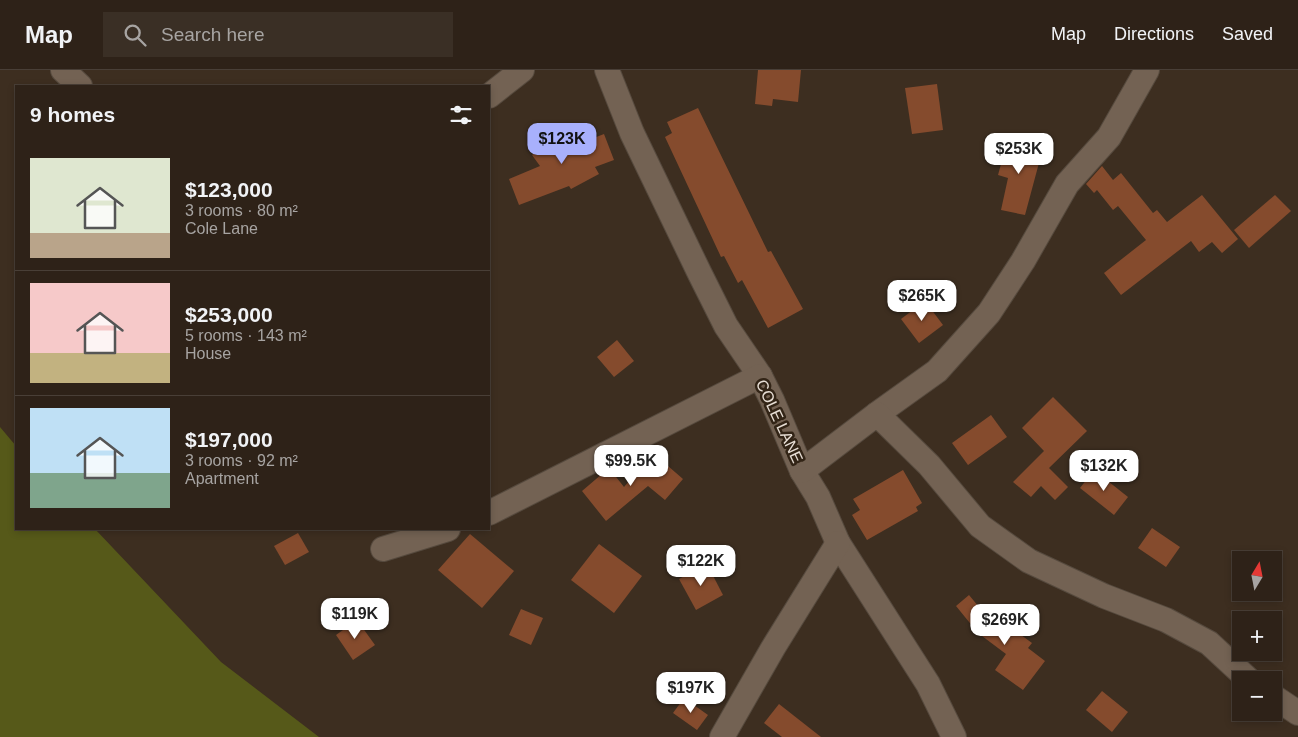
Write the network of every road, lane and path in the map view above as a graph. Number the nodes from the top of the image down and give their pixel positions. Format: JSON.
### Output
{"nodes":[{"id":1,"x":62,"y":70,"type":"edge"},
{"id":2,"x":522,"y":70,"type":"edge"},
{"id":3,"x":607,"y":70,"type":"edge"},
{"id":4,"x":1147,"y":70,"type":"edge"},
{"id":5,"x":79,"y":85,"type":"edge"},
{"id":6,"x":490,"y":95,"type":"edge"},
{"id":7,"x":760,"y":376,"type":"junction"},
{"id":8,"x":877,"y":414,"type":"junction"},
{"id":9,"x":802,"y":471,"type":"junction"},
{"id":10,"x":490,"y":512,"type":"edge"},
{"id":11,"x":445,"y":530,"type":"edge"},
{"id":12,"x":838,"y":543,"type":"junction"},
{"id":13,"x":383,"y":549,"type":"dead end"},
{"id":14,"x":1240,"y":671,"type":"edge"},
{"id":15,"x":1282,"y":702,"type":"edge"},
{"id":16,"x":1298,"y":713,"type":"edge"},
{"id":17,"x":722,"y":737,"type":"edge"},
{"id":18,"x":954,"y":737,"type":"edge"}],
"edges":[{"from":1,"to":5,"type":"street"},
{"from":2,"to":6,"type":"street"},
{"from":3,"to":7,"type":"street","name":"COLE LANE"},
{"from":4,"to":8,"type":"street"},
{"from":7,"to":9,"type":"street","name":"COLE LANE"},
{"from":7,"to":10,"type":"street"},
{"from":8,"to":9,"type":"street"},
{"from":8,"to":14,"type":"street"},
{"from":9,"to":12,"type":"street","name":"COLE LANE"},
{"from":11,"to":13,"type":"street"},
{"from":12,"to":17,"type":"street"},
{"from":12,"to":18,"type":"street","name":"COLE LANE"},
{"from":15,"to":16,"type":"street"}]}
